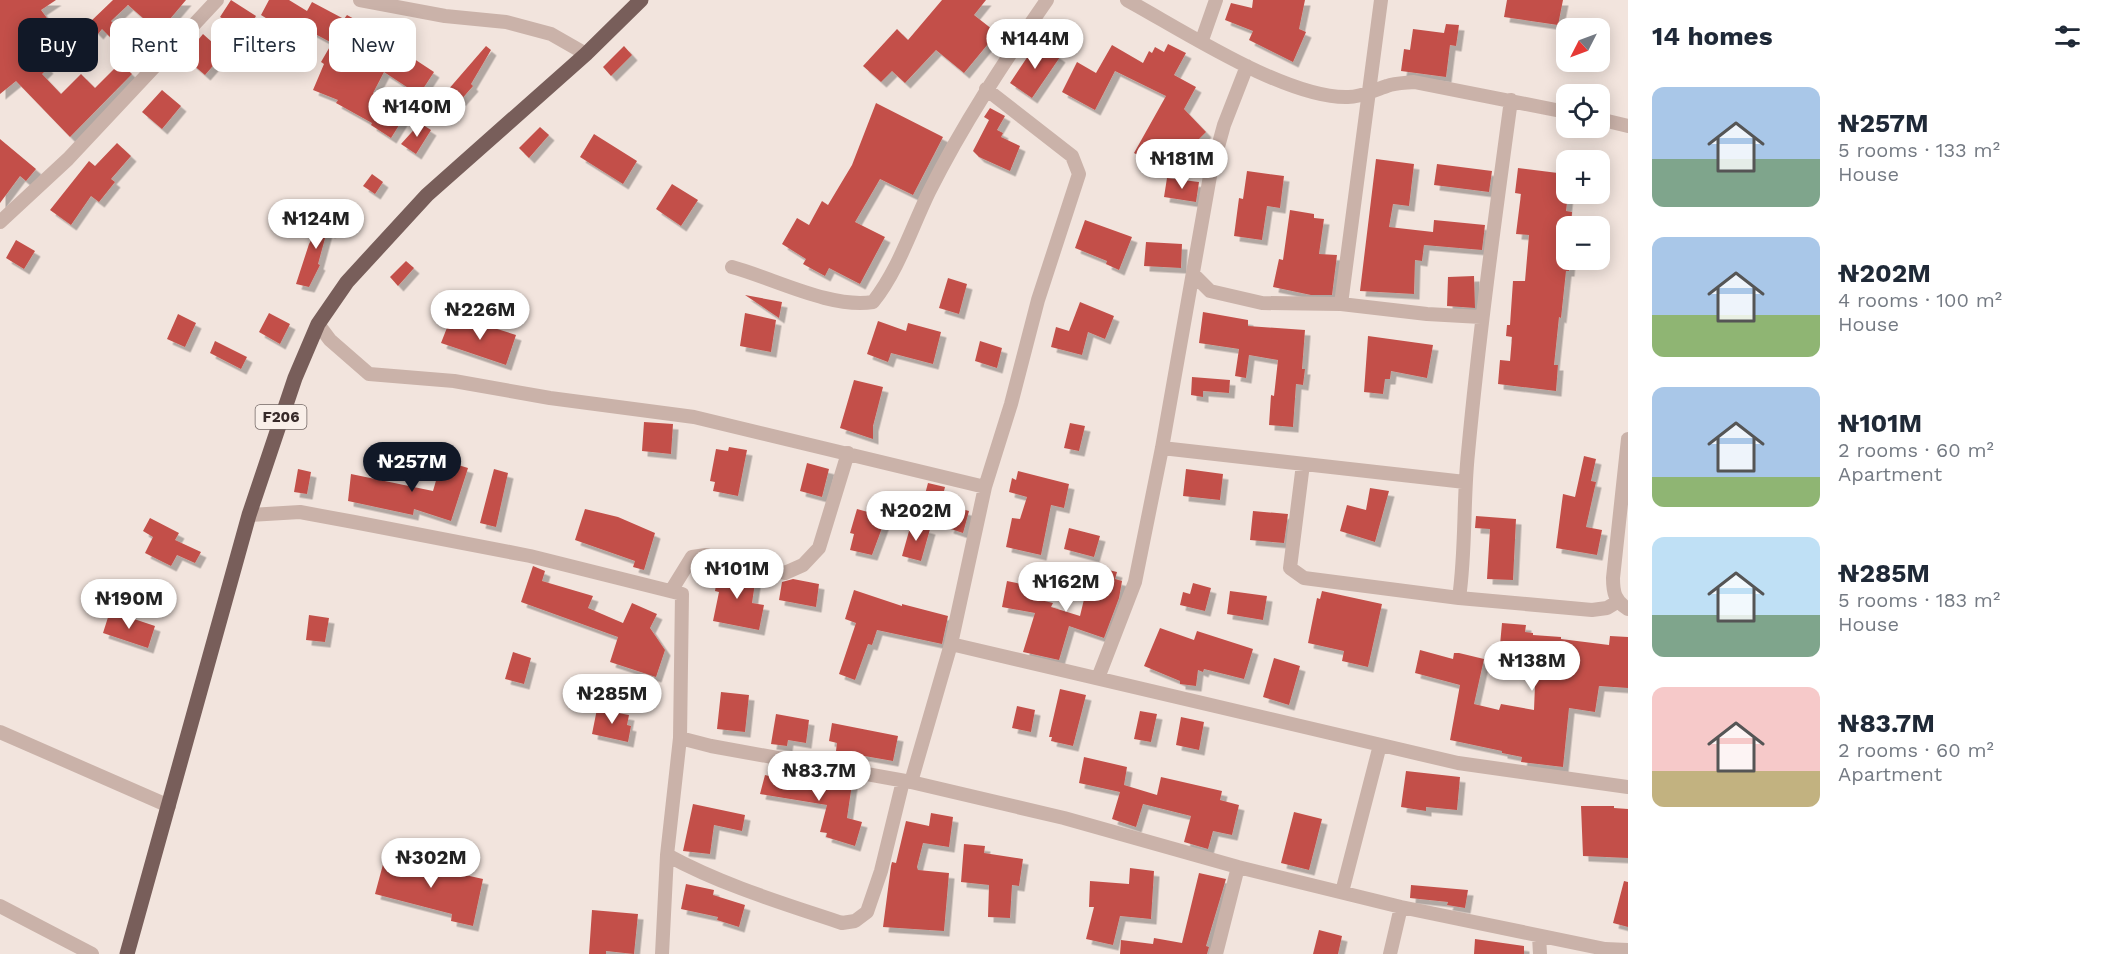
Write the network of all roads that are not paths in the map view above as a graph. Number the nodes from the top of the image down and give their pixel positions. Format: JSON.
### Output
{"nodes":[{"id":1,"x":217,"y":0,"type":"edge"},
{"id":2,"x":360,"y":0,"type":"edge"},
{"id":3,"x":641,"y":0,"type":"edge"},
{"id":4,"x":1047,"y":0,"type":"edge"},
{"id":5,"x":1128,"y":0,"type":"edge"},
{"id":6,"x":1216,"y":0,"type":"edge"},
{"id":7,"x":1381,"y":0,"type":"edge"},
{"id":8,"x":1202,"y":40,"type":"junction"},
{"id":9,"x":586,"y":54,"type":"junction"},
{"id":10,"x":1248,"y":66,"type":"junction"},
{"id":11,"x":986,"y":89,"type":"junction"},
{"id":12,"x":1368,"y":93,"type":"junction"},
{"id":13,"x":1511,"y":100,"type":"junction"},
{"id":14,"x":1556,"y":110,"type":"edge"},
{"id":15,"x":1610,"y":122,"type":"edge"},
{"id":16,"x":1628,"y":126,"type":"edge"},
{"id":17,"x":0,"y":222,"type":"edge"},
{"id":18,"x":732,"y":267,"type":"dead end"},
{"id":19,"x":1194,"y":275,"type":"junction"},
{"id":20,"x":1341,"y":304,"type":"junction"},
{"id":21,"x":1481,"y":316,"type":"junction"},
{"id":22,"x":318,"y":324,"type":"junction"},
{"id":23,"x":1628,"y":439,"type":"edge"},
{"id":24,"x":1162,"y":448,"type":"junction"},
{"id":25,"x":848,"y":453,"type":"junction"},
{"id":26,"x":1627,"y":456,"type":"edge"},
{"id":27,"x":1304,"y":464,"type":"junction"},
{"id":28,"x":1465,"y":482,"type":"junction"},
{"id":29,"x":985,"y":487,"type":"junction"},
{"id":30,"x":249,"y":514,"type":"junction"},
{"id":31,"x":671,"y":591,"type":"junction"},
{"id":32,"x":1459,"y":598,"type":"junction"},
{"id":33,"x":1623,"y":605,"type":"edge"},
{"id":34,"x":951,"y":644,"type":"junction"},
{"id":35,"x":1098,"y":678,"type":"junction"},
{"id":36,"x":0,"y":732,"type":"edge"},
{"id":37,"x":680,"y":738,"type":"junction"},
{"id":38,"x":1380,"y":745,"type":"junction"},
{"id":39,"x":907,"y":782,"type":"junction"},
{"id":40,"x":1628,"y":787,"type":"edge"},
{"id":41,"x":170,"y":806,"type":"junction"},
{"id":42,"x":667,"y":855,"type":"junction"},
{"id":43,"x":1238,"y":867,"type":"junction"},
{"id":44,"x":1342,"y":892,"type":"junction"},
{"id":45,"x":0,"y":906,"type":"edge"},
{"id":46,"x":1401,"y":907,"type":"junction"},
{"id":47,"x":1539,"y":936,"type":"junction"},
{"id":48,"x":1628,"y":950,"type":"edge"},
{"id":49,"x":92,"y":954,"type":"edge"},
{"id":50,"x":127,"y":954,"type":"edge"},
{"id":51,"x":662,"y":954,"type":"edge"},
{"id":52,"x":1216,"y":954,"type":"edge"},
{"id":53,"x":1390,"y":954,"type":"edge"},
{"id":54,"x":1540,"y":954,"type":"edge"}],
"edges":[{"from":1,"to":17,"type":"street"},
{"from":2,"to":9,"type":"street"},
{"from":3,"to":9,"type":"main road","number":"F206"},
{"from":4,"to":11,"type":"street"},
{"from":5,"to":8,"type":"street"},
{"from":6,"to":8,"type":"street"},
{"from":7,"to":12,"type":"street"},
{"from":8,"to":10,"type":"street"},
{"from":9,"to":22,"type":"main road","number":"F206"},
{"from":10,"to":12,"type":"street"},
{"from":10,"to":19,"type":"street"},
{"from":11,"to":18,"type":"street"},
{"from":11,"to":29,"type":"street"},
{"from":12,"to":13,"type":"street"},
{"from":12,"to":20,"type":"street"},
{"from":13,"to":14,"type":"street"},
{"from":13,"to":21,"type":"street"},
{"from":15,"to":16,"type":"street"},
{"from":19,"to":20,"type":"street"},
{"from":19,"to":24,"type":"street"},
{"from":20,"to":21,"type":"street"},
{"from":21,"to":28,"type":"street"},
{"from":22,"to":25,"type":"street"},
{"from":22,"to":30,"type":"main road","number":"F206"},
{"from":23,"to":26,"type":"street"},
{"from":24,"to":27,"type":"street"},
{"from":24,"to":35,"type":"street"},
{"from":25,"to":29,"type":"street"},
{"from":25,"to":31,"type":"street"},
{"from":26,"to":33,"type":"street"},
{"from":27,"to":28,"type":"street"},
{"from":27,"to":32,"type":"street"},
{"from":28,"to":32,"type":"street"},
{"from":29,"to":34,"type":"street"},
{"from":30,"to":31,"type":"street"},
{"from":30,"to":41,"type":"main road","number":"F206"},
{"from":31,"to":37,"type":"street"},
{"from":32,"to":33,"type":"street"},
{"from":34,"to":35,"type":"street"},
{"from":34,"to":39,"type":"street"},
{"from":35,"to":38,"type":"street"},
{"from":36,"to":41,"type":"street"},
{"from":37,"to":39,"type":"street"},
{"from":37,"to":42,"type":"street"},
{"from":38,"to":40,"type":"street"},
{"from":38,"to":44,"type":"street"},
{"from":39,"to":42,"type":"street"},
{"from":39,"to":43,"type":"street"},
{"from":41,"to":50,"type":"main road","number":"F206"},
{"from":42,"to":51,"type":"street"},
{"from":43,"to":44,"type":"street"},
{"from":43,"to":52,"type":"street"},
{"from":44,"to":46,"type":"street"},
{"from":45,"to":49,"type":"street"},
{"from":46,"to":47,"type":"street"},
{"from":46,"to":53,"type":"street"},
{"from":47,"to":48,"type":"street"},
{"from":47,"to":54,"type":"street"}]}
